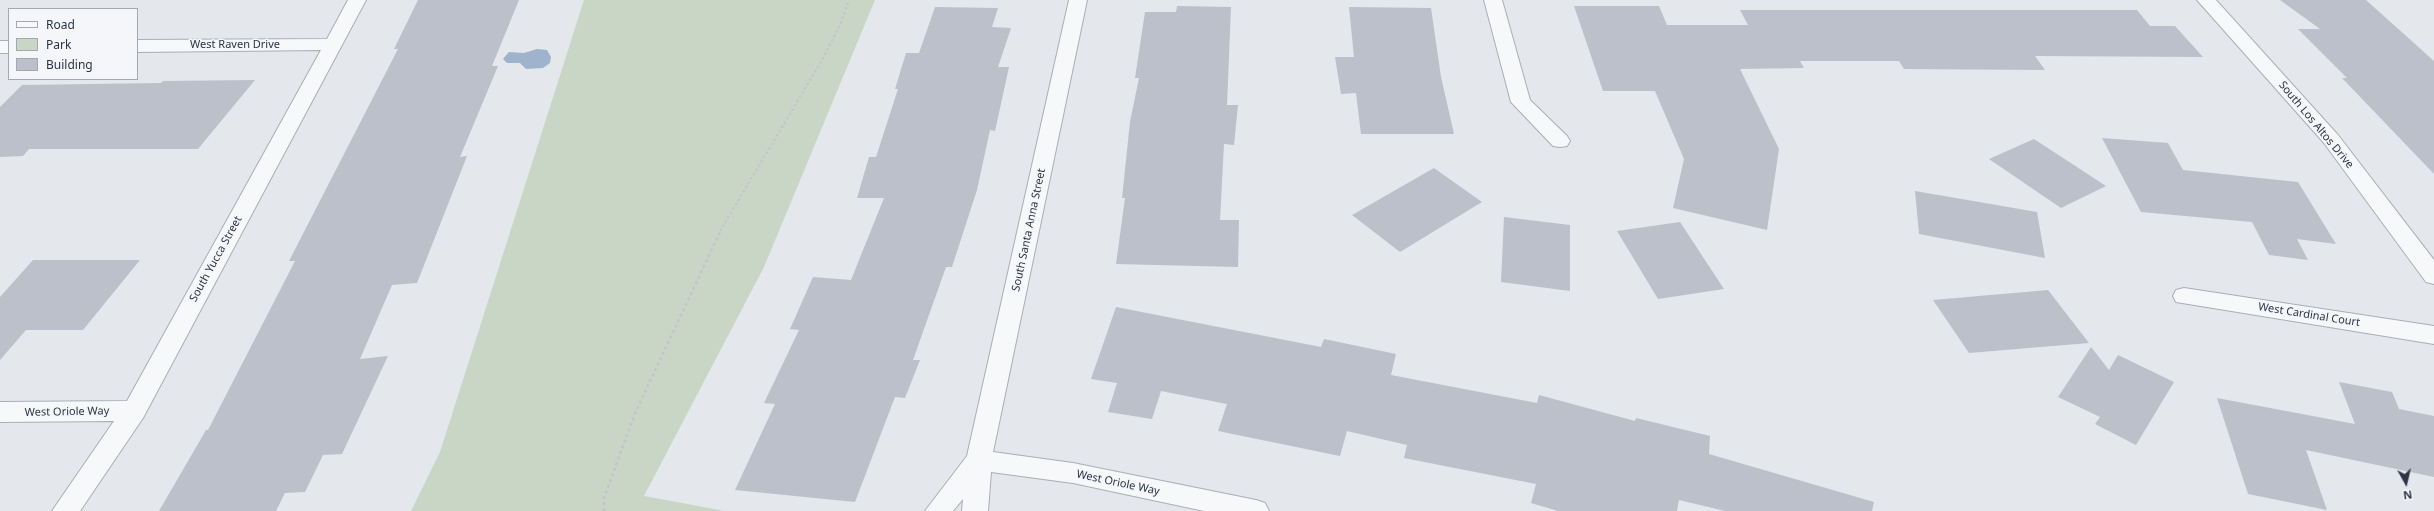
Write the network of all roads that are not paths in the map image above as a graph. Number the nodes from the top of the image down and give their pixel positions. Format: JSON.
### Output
{"nodes":[{"id":1,"x":357,"y":0,"type":"edge"},
{"id":2,"x":1078,"y":0,"type":"edge"},
{"id":3,"x":1493,"y":0,"type":"edge"},
{"id":4,"x":2206,"y":0,"type":"edge"},
{"id":5,"x":333,"y":44,"type":"junction"},
{"id":6,"x":138,"y":46,"type":"edge"},
{"id":7,"x":1560,"y":141,"type":"dead end"},
{"id":8,"x":2434,"y":276,"type":"edge"},
{"id":9,"x":2184,"y":296,"type":"dead end"},
{"id":10,"x":2434,"y":335,"type":"edge"},
{"id":11,"x":134,"y":411,"type":"junction"},
{"id":12,"x":0,"y":412,"type":"edge"},
{"id":13,"x":979,"y":460,"type":"junction"},
{"id":14,"x":65,"y":511,"type":"edge"},
{"id":15,"x":938,"y":511,"type":"edge"},
{"id":16,"x":974,"y":511,"type":"edge"},
{"id":17,"x":1256,"y":511,"type":"edge"}],
"edges":[{"from":1,"to":5,"type":"street","name":"South Yucca Street"},
{"from":2,"to":13,"type":"street","name":"South Santa Anna Street"},
{"from":3,"to":7,"type":"street"},
{"from":4,"to":8,"type":"street","name":"South Los Altos Drive"},
{"from":5,"to":6,"type":"street","name":"West Raven Drive"},
{"from":5,"to":11,"type":"street","name":"South Yucca Street"},
{"from":9,"to":10,"type":"street","name":"West Cardinal Court"},
{"from":11,"to":12,"type":"street","name":"West Oriole Way"},
{"from":11,"to":14,"type":"street","name":"South Yucca Street"},
{"from":13,"to":15,"type":"street","name":"South Santa Anna Street"},
{"from":13,"to":16,"type":"street","name":"South Santa Anna Street"},
{"from":13,"to":17,"type":"street","name":"West Oriole Way"}]}
